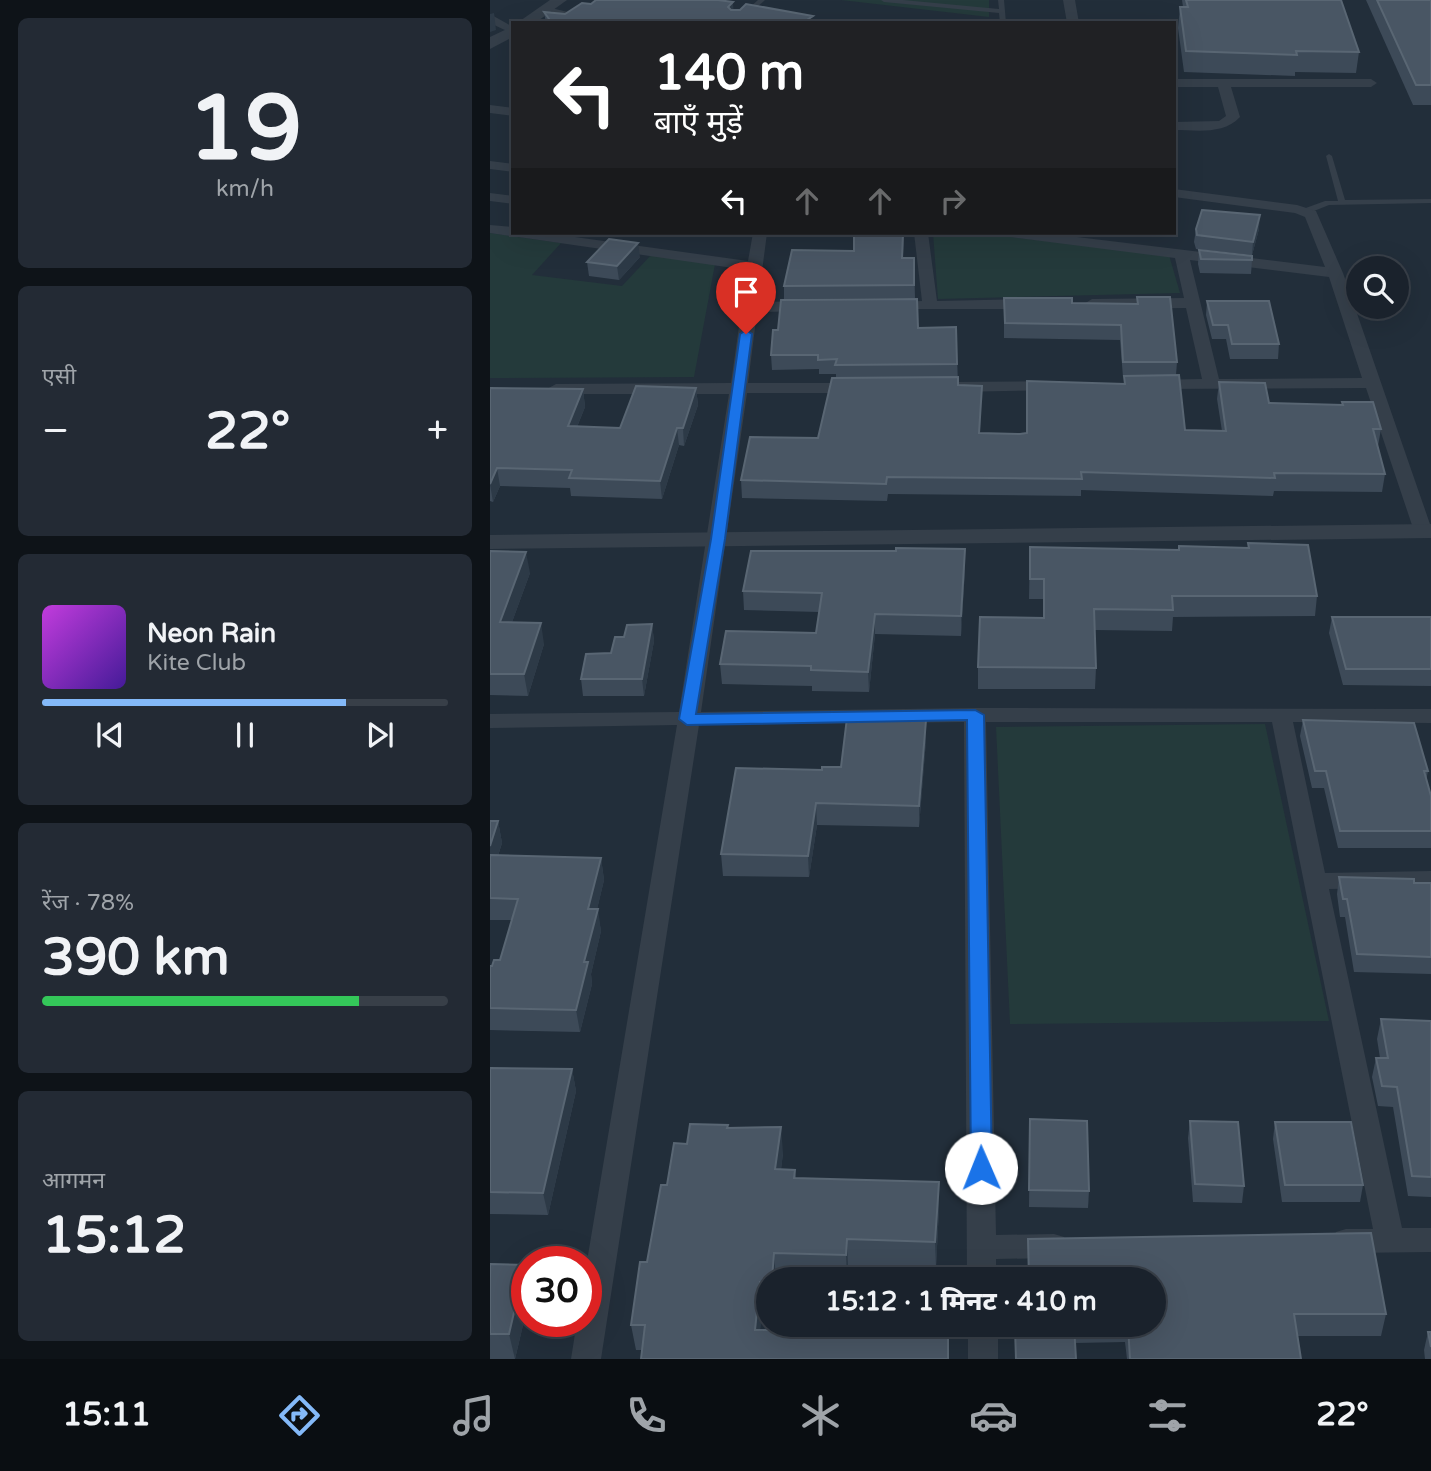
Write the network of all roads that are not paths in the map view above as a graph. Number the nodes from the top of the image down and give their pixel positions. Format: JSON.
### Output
{"nodes":[{"id":1,"x":561,"y":0,"type":"edge"},
{"id":2,"x":762,"y":0,"type":"edge"},
{"id":3,"x":884,"y":0,"type":"edge"},
{"id":4,"x":1000,"y":0,"type":"edge"},
{"id":5,"x":1069,"y":0,"type":"edge"},
{"id":6,"x":547,"y":9,"type":"junction"},
{"id":7,"x":1001,"y":11,"type":"junction"},
{"id":8,"x":490,"y":18,"type":"edge"},
{"id":9,"x":527,"y":21,"type":"edge"},
{"id":10,"x":567,"y":21,"type":"edge"},
{"id":11,"x":736,"y":21,"type":"edge"},
{"id":12,"x":1003,"y":21,"type":"edge"},
{"id":13,"x":1073,"y":21,"type":"edge"},
{"id":14,"x":511,"y":26,"type":"edge"},
{"id":15,"x":511,"y":31,"type":"edge"},
{"id":16,"x":490,"y":44,"type":"edge"},
{"id":17,"x":1176,"y":83,"type":"edge"},
{"id":18,"x":1223,"y":83,"type":"junction"},
{"id":19,"x":1371,"y":83,"type":"dead end"},
{"id":20,"x":490,"y":109,"type":"edge"},
{"id":21,"x":511,"y":112,"type":"edge"},
{"id":22,"x":1176,"y":126,"type":"edge"},
{"id":23,"x":1329,"y":156,"type":"dead end"},
{"id":24,"x":490,"y":165,"type":"edge"},
{"id":25,"x":511,"y":168,"type":"edge"},
{"id":26,"x":1176,"y":193,"type":"edge"},
{"id":27,"x":490,"y":197,"type":"edge"},
{"id":28,"x":511,"y":200,"type":"edge"},
{"id":29,"x":1431,"y":201,"type":"edge"},
{"id":30,"x":1342,"y":202,"type":"junction"},
{"id":31,"x":1306,"y":211,"type":"junction"},
{"id":32,"x":490,"y":229,"type":"edge"},
{"id":33,"x":511,"y":232,"type":"edge"},
{"id":34,"x":528,"y":235,"type":"edge"},
{"id":35,"x":756,"y":235,"type":"edge"},
{"id":36,"x":921,"y":235,"type":"edge"},
{"id":37,"x":1028,"y":235,"type":"edge"},
{"id":38,"x":1181,"y":252,"type":"junction"},
{"id":39,"x":757,"y":267,"type":"junction"},
{"id":40,"x":1335,"y":273,"type":"junction"},
{"id":41,"x":1195,"y":303,"type":"junction"},
{"id":42,"x":930,"y":305,"type":"junction"},
{"id":43,"x":820,"y":306,"type":"edge"},
{"id":44,"x":875,"y":306,"type":"edge"},
{"id":45,"x":751,"y":307,"type":"junction"},
{"id":46,"x":1373,"y":383,"type":"junction"},
{"id":47,"x":1212,"y":384,"type":"junction"},
{"id":48,"x":1128,"y":385,"type":"edge"},
{"id":49,"x":1072,"y":386,"type":"edge"},
{"id":50,"x":933,"y":387,"type":"edge"},
{"id":51,"x":877,"y":388,"type":"edge"},
{"id":52,"x":545,"y":389,"type":"edge"},
{"id":53,"x":737,"y":389,"type":"junction"},
{"id":54,"x":1427,"y":531,"type":"edge"},
{"id":55,"x":718,"y":539,"type":"junction"},
{"id":56,"x":490,"y":541,"type":"edge"},
{"id":57,"x":975,"y":715,"type":"junction"},
{"id":58,"x":1281,"y":716,"type":"junction"},
{"id":59,"x":1431,"y":716,"type":"edge"},
{"id":60,"x":687,"y":719,"type":"junction"},
{"id":61,"x":490,"y":721,"type":"edge"},
{"id":62,"x":1431,"y":879,"type":"edge"},
{"id":63,"x":1315,"y":881,"type":"junction"},
{"id":64,"x":1390,"y":1240,"type":"junction"},
{"id":65,"x":1431,"y":1240,"type":"edge"},
{"id":66,"x":1322,"y":1242,"type":"edge"},
{"id":67,"x":1077,"y":1246,"type":"edge"},
{"id":68,"x":982,"y":1247,"type":"junction"},
{"id":69,"x":982,"y":1267,"type":"edge"},
{"id":70,"x":983,"y":1337,"type":"edge"},
{"id":71,"x":586,"y":1359,"type":"edge"},
{"id":72,"x":984,"y":1359,"type":"edge"}],
"edges":[{"from":1,"to":6,"type":"street"},
{"from":2,"to":11,"type":"lane"},
{"from":3,"to":7,"type":"lane"},
{"from":4,"to":7,"type":"lane"},
{"from":5,"to":13,"type":"street"},
{"from":6,"to":9,"type":"street"},
{"from":6,"to":10,"type":"lane"},
{"from":7,"to":12,"type":"lane"},
{"from":8,"to":14,"type":"street"},
{"from":15,"to":16,"type":"street"},
{"from":17,"to":18,"type":"street"},
{"from":18,"to":19,"type":"street"},
{"from":18,"to":22,"type":"street"},
{"from":20,"to":21,"type":"street"},
{"from":23,"to":30,"type":"lane"},
{"from":24,"to":25,"type":"street"},
{"from":26,"to":31,"type":"street"},
{"from":27,"to":28,"type":"street"},
{"from":29,"to":30,"type":"lane"},
{"from":30,"to":31,"type":"lane"},
{"from":31,"to":40,"type":"street"},
{"from":32,"to":33,"type":"street"},
{"from":34,"to":39,"type":"street"},
{"from":35,"to":39,"type":"street"},
{"from":36,"to":42,"type":"street"},
{"from":37,"to":38,"type":"street"},
{"from":38,"to":40,"type":"street"},
{"from":38,"to":41,"type":"street"},
{"from":39,"to":45,"type":"street"},
{"from":40,"to":46,"type":"street"},
{"from":41,"to":42,"type":"street"},
{"from":41,"to":47,"type":"street"},
{"from":42,"to":44,"type":"street"},
{"from":43,"to":45,"type":"street"},
{"from":45,"to":53,"type":"street"},
{"from":46,"to":47,"type":"street"},
{"from":46,"to":54,"type":"street"},
{"from":47,"to":48,"type":"street"},
{"from":49,"to":50,"type":"street"},
{"from":51,"to":53,"type":"street"},
{"from":52,"to":53,"type":"street"},
{"from":53,"to":55,"type":"street"},
{"from":54,"to":55,"type":"street"},
{"from":55,"to":56,"type":"street"},
{"from":55,"to":60,"type":"street"},
{"from":57,"to":58,"type":"street"},
{"from":57,"to":60,"type":"street"},
{"from":57,"to":68,"type":"street"},
{"from":58,"to":59,"type":"street"},
{"from":58,"to":63,"type":"street"},
{"from":60,"to":61,"type":"street"},
{"from":60,"to":71,"type":"street"},
{"from":62,"to":63,"type":"street"},
{"from":63,"to":64,"type":"street"},
{"from":64,"to":65,"type":"street"},
{"from":64,"to":66,"type":"street"},
{"from":67,"to":68,"type":"street"},
{"from":68,"to":69,"type":"street"},
{"from":70,"to":72,"type":"street"}]}
